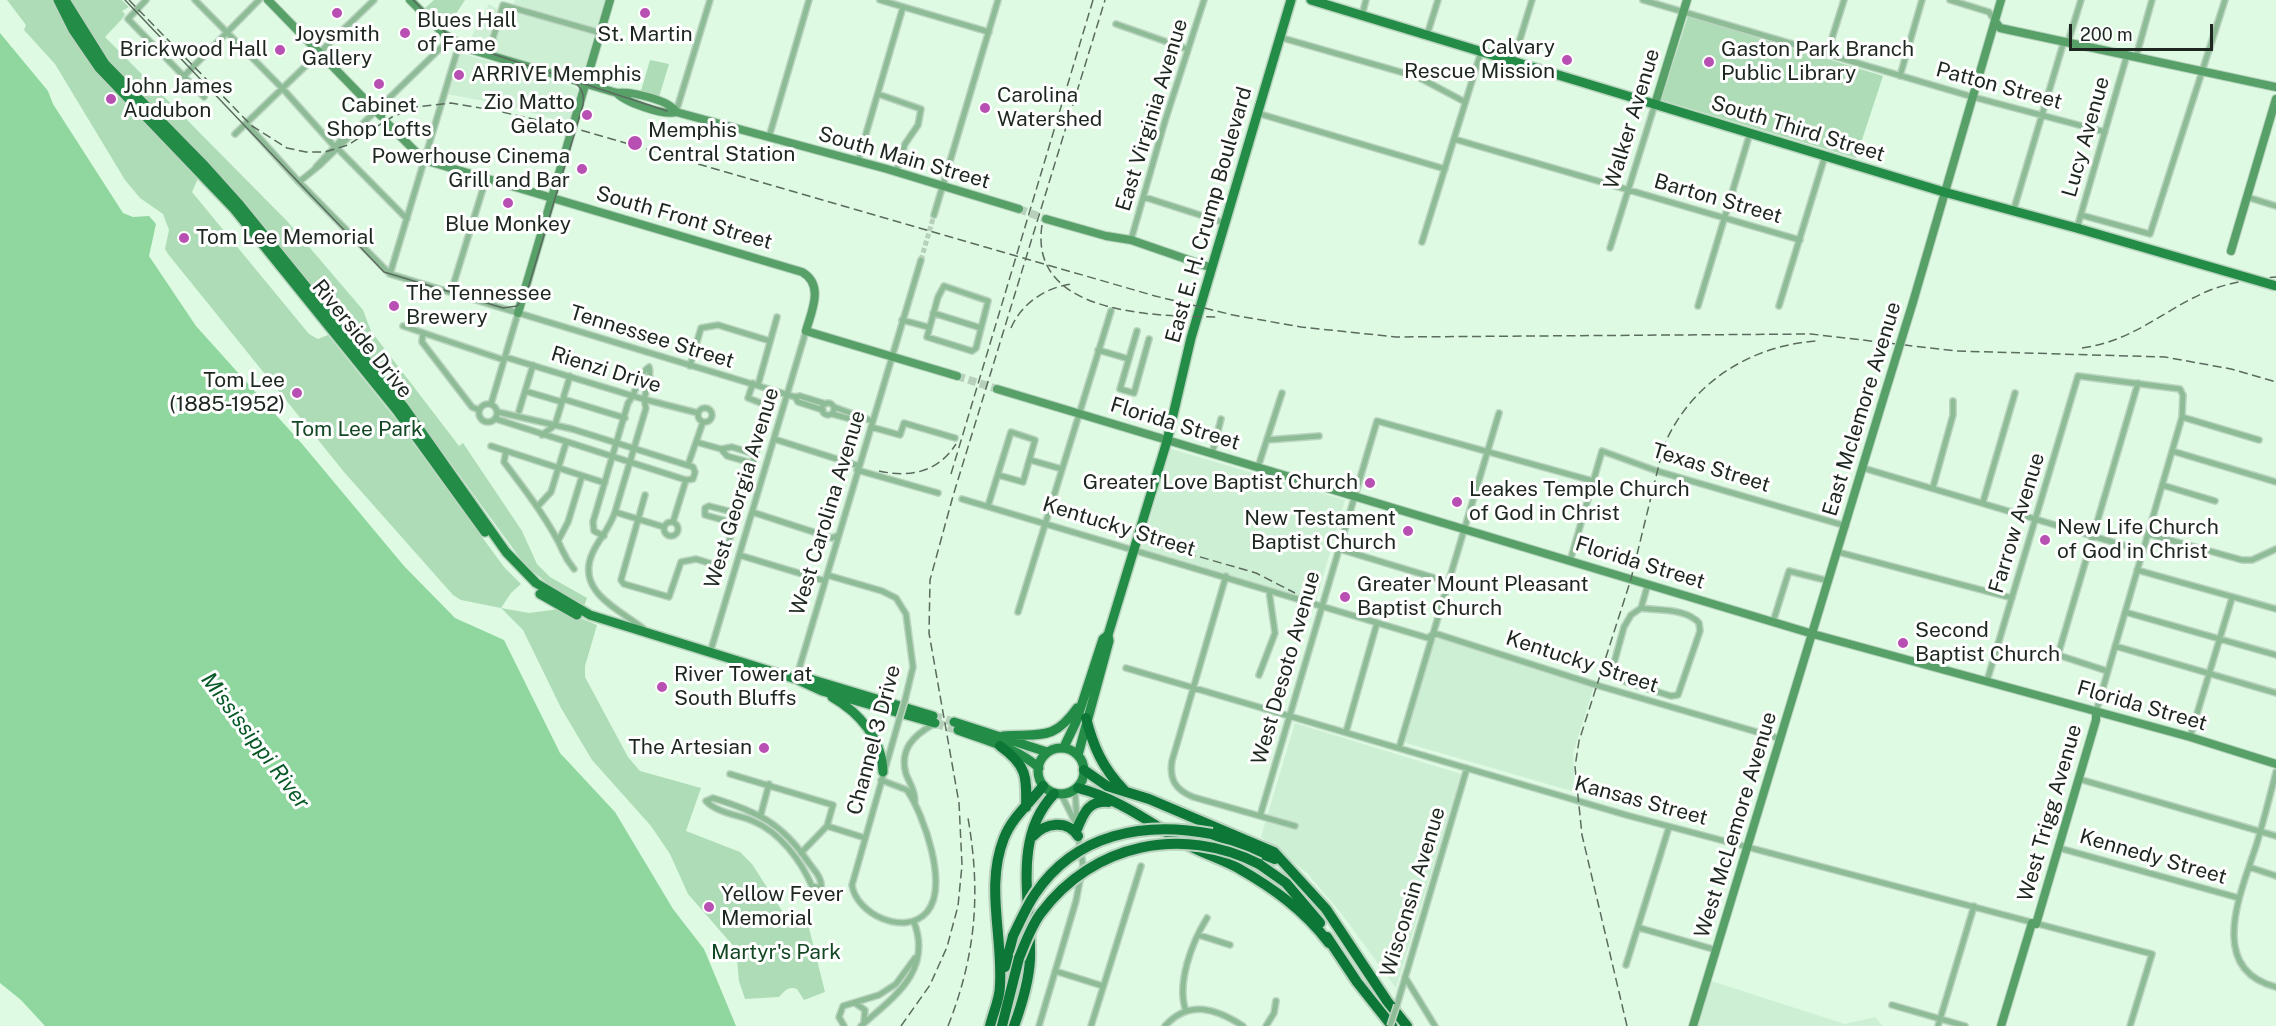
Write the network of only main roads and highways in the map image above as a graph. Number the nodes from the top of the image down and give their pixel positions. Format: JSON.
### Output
{"nodes":[{"id":1,"x":58,"y":0,"type":"edge"},
{"id":2,"x":65,"y":0,"type":"edge"},
{"id":3,"x":268,"y":0,"type":"edge"},
{"id":4,"x":410,"y":0,"type":"edge"},
{"id":5,"x":610,"y":0,"type":"edge"},
{"id":6,"x":1291,"y":0,"type":"edge"},
{"id":7,"x":1311,"y":0,"type":"edge"},
{"id":8,"x":1687,"y":0,"type":"edge"},
{"id":9,"x":2001,"y":0,"type":"edge"},
{"id":10,"x":1995,"y":21,"type":"junction"},
{"id":11,"x":585,"y":83,"type":"junction"},
{"id":12,"x":2276,"y":87,"type":"edge"},
{"id":13,"x":2276,"y":99,"type":"edge"},
{"id":14,"x":1655,"y":104,"type":"junction"},
{"id":15,"x":378,"y":114,"type":"road end"},
{"id":16,"x":388,"y":124,"type":"dead end"},
{"id":17,"x":1944,"y":192,"type":"junction"},
{"id":18,"x":552,"y":198,"type":"junction"},
{"id":19,"x":1018,"y":210,"type":"tunnel mouth"},
{"id":20,"x":1046,"y":219,"type":"tunnel mouth"},
{"id":21,"x":2230,"y":251,"type":"dead end"},
{"id":22,"x":1212,"y":268,"type":"junction"},
{"id":23,"x":2276,"y":286,"type":"edge"},
{"id":24,"x":518,"y":313,"type":"road end"},
{"id":25,"x":957,"y":376,"type":"tunnel mouth"},
{"id":26,"x":997,"y":389,"type":"tunnel mouth"},
{"id":27,"x":1167,"y":441,"type":"junction"},
{"id":28,"x":1813,"y":634,"type":"junction"},
{"id":29,"x":1108,"y":635,"type":"junction"},
{"id":30,"x":710,"y":653,"type":"junction"},
{"id":31,"x":796,"y":679,"type":"junction"},
{"id":32,"x":822,"y":691,"type":"junction"},
{"id":33,"x":1082,"y":701,"type":"junction"},
{"id":34,"x":2096,"y":712,"type":"junction"},
{"id":35,"x":1086,"y":718,"type":"junction"},
{"id":36,"x":956,"y":726,"type":"tunnel mouth"},
{"id":37,"x":1000,"y":741,"type":"junction"},
{"id":38,"x":1064,"y":747,"type":"junction"},
{"id":39,"x":1047,"y":752,"type":"junction"},
{"id":40,"x":1078,"y":754,"type":"junction"},
{"id":41,"x":2276,"y":764,"type":"edge"},
{"id":42,"x":1039,"y":768,"type":"junction"},
{"id":43,"x":1084,"y":770,"type":"junction"},
{"id":44,"x":882,"y":776,"type":"road end"},
{"id":45,"x":1043,"y":786,"type":"junction"},
{"id":46,"x":1077,"y":790,"type":"junction"},
{"id":47,"x":1124,"y":790,"type":"junction"},
{"id":48,"x":1058,"y":795,"type":"junction"},
{"id":49,"x":1113,"y":802,"type":"junction"},
{"id":50,"x":1026,"y":807,"type":"junction"},
{"id":51,"x":1031,"y":838,"type":"junction"},
{"id":52,"x":1284,"y":862,"type":"junction"},
{"id":53,"x":1329,"y":943,"type":"junction"},
{"id":54,"x":1000,"y":988,"type":"junction"},
{"id":55,"x":990,"y":1026,"type":"edge"},
{"id":56,"x":1002,"y":1026,"type":"edge"},
{"id":57,"x":1014,"y":1026,"type":"edge"},
{"id":58,"x":1391,"y":1026,"type":"edge"},
{"id":59,"x":1407,"y":1026,"type":"edge"},
{"id":60,"x":1693,"y":1026,"type":"edge"},
{"id":61,"x":2001,"y":1026,"type":"edge"}],
"edges":[{"from":1,"to":30,"type":"main road","name":"Riverside Drive"},
{"from":2,"to":30,"type":"main road","name":"Riverside Drive"},
{"from":3,"to":15,"type":"main road"},
{"from":4,"to":11,"type":"main road","name":"South Main Street"},
{"from":5,"to":11,"type":"main road"},
{"from":6,"to":22,"type":"main road","name":"East E. H. Crump Boulevard"},
{"from":7,"to":14,"type":"main road","name":"South Third Street"},
{"from":8,"to":14,"type":"main road","name":"Walker Avenue"},
{"from":9,"to":10,"type":"main road"},
{"from":10,"to":12,"type":"main road"},
{"from":10,"to":17,"type":"main road"},
{"from":11,"to":18,"type":"main road"},
{"from":11,"to":19,"type":"main road","name":"South Main Street"},
{"from":13,"to":21,"type":"main road"},
{"from":14,"to":17,"type":"main road","name":"South Third Street"},
{"from":16,"to":18,"type":"main road","name":"South Front Street"},
{"from":17,"to":23,"type":"main road","name":"South Third Street","bridge":true},
{"from":17,"to":28,"type":"main road","name":"East Mclemore Avenue","bridge":true},
{"from":18,"to":24,"type":"main road"},
{"from":18,"to":25,"type":"main road","name":"South Front Street"},
{"from":20,"to":22,"type":"main road"},
{"from":22,"to":27,"type":"main road","name":"East E. H. Crump Boulevard"},
{"from":26,"to":27,"type":"main road","name":"Florida Street"},
{"from":27,"to":28,"type":"main road","name":"Florida Street"},
{"from":27,"to":29,"type":"main road","name":"East E. H. Crump Boulevard"},
{"from":28,"to":34,"type":"main road","name":"Florida Street"},
{"from":28,"to":60,"type":"main road","name":"West McLemore Avenue"},
{"from":29,"to":33,"type":"main road"},
{"from":29,"to":35,"type":"main road"},
{"from":30,"to":31,"type":"main road","name":"Riverside Drive"},
{"from":31,"to":32,"type":"main road","name":"Riverside Drive"},
{"from":31,"to":32,"type":"main road","name":"Riverside Drive"},
{"from":32,"to":44,"type":"main road"},
{"from":33,"to":37,"type":"main road"},
{"from":33,"to":38,"type":"main road"},
{"from":34,"to":41,"type":"main road","name":"Florida Street"},
{"from":34,"to":61,"type":"main road","name":"West Trigg Avenue"},
{"from":35,"to":40,"type":"main road"},
{"from":35,"to":47,"type":"highway"},
{"from":36,"to":37,"type":"main road"},
{"from":37,"to":39,"type":"main road"},
{"from":37,"to":42,"type":"main road"},
{"from":37,"to":50,"type":"highway"},
{"from":38,"to":39,"type":"main road"},
{"from":38,"to":40,"type":"main road"},
{"from":39,"to":42,"type":"main road"},
{"from":40,"to":43,"type":"main road"},
{"from":42,"to":45,"type":"main road"},
{"from":43,"to":46,"type":"main road"},
{"from":43,"to":47,"type":"highway"},
{"from":45,"to":48,"type":"main road"},
{"from":45,"to":50,"type":"highway"},
{"from":46,"to":48,"type":"main road"},
{"from":46,"to":49,"type":"highway"},
{"from":47,"to":52,"type":"highway"},
{"from":48,"to":51,"type":"highway"},
{"from":49,"to":51,"type":"highway"},
{"from":49,"to":53,"type":"highway"},
{"from":50,"to":54,"type":"highway"},
{"from":51,"to":57,"type":"highway"},
{"from":52,"to":54,"type":"highway","bridge":true},
{"from":52,"to":59,"type":"highway"},
{"from":53,"to":56,"type":"highway","bridge":true},
{"from":53,"to":58,"type":"highway"},
{"from":54,"to":55,"type":"highway"}]}
